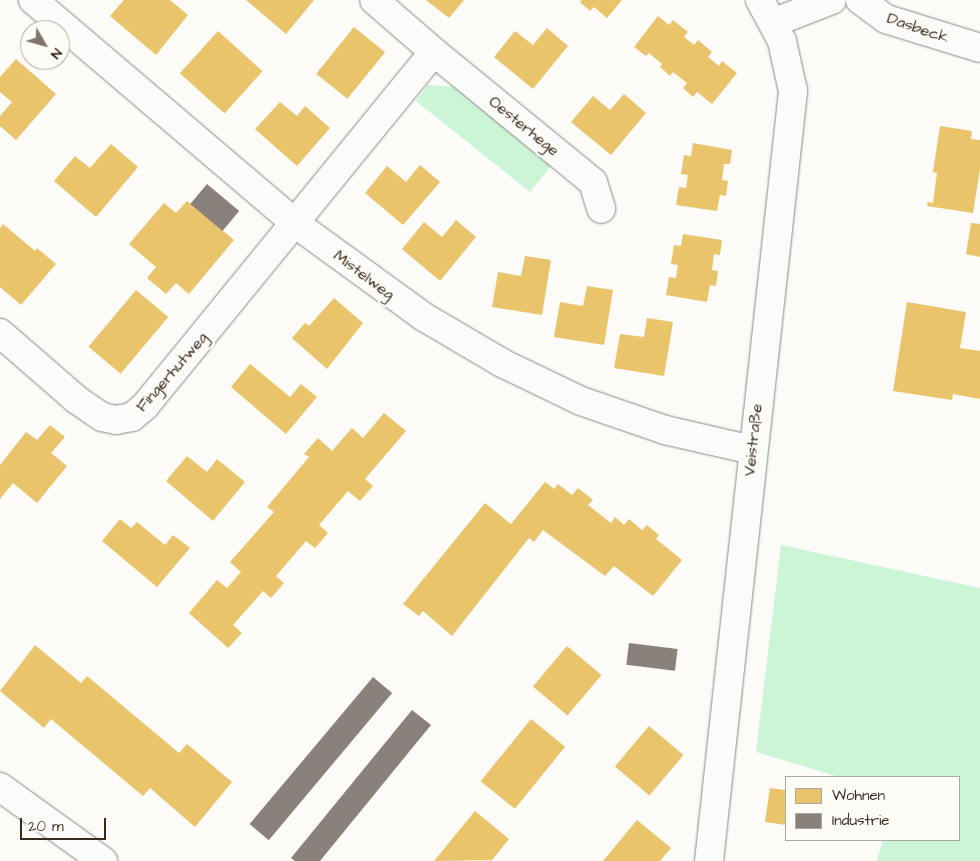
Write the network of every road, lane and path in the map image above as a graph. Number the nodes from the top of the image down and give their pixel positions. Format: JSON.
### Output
{"nodes":[{"id":1,"x":33,"y":0,"type":"edge"},
{"id":2,"x":374,"y":0,"type":"edge"},
{"id":3,"x":760,"y":0,"type":"edge"},
{"id":4,"x":832,"y":0,"type":"edge"},
{"id":5,"x":860,"y":0,"type":"edge"},
{"id":6,"x":775,"y":22,"type":"junction"},
{"id":7,"x":980,"y":48,"type":"edge"},
{"id":8,"x":434,"y":52,"type":"junction"},
{"id":9,"x":601,"y":208,"type":"dead end"},
{"id":10,"x":296,"y":224,"type":"junction"},
{"id":11,"x":0,"y":333,"type":"edge"},
{"id":12,"x":752,"y":450,"type":"junction"},
{"id":13,"x":0,"y":787,"type":"edge"},
{"id":14,"x":103,"y":861,"type":"edge"},
{"id":15,"x":709,"y":861,"type":"edge"}],
"edges":[{"from":1,"to":10,"type":"street","name":"Mistelweg"},
{"from":2,"to":8,"type":"street","name":"Oesterhege"},
{"from":3,"to":6,"type":"street","name":"Veistraße"},
{"from":4,"to":6,"type":"street"},
{"from":5,"to":7,"type":"street","name":"Dasbeck"},
{"from":6,"to":12,"type":"street","name":"Veistraße"},
{"from":8,"to":9,"type":"street","name":"Oesterhege"},
{"from":8,"to":10,"type":"street"},
{"from":10,"to":11,"type":"street","name":"Fingerhutweg"},
{"from":10,"to":12,"type":"street","name":"Mistelweg"},
{"from":12,"to":15,"type":"street","name":"Veistraße"},
{"from":13,"to":14,"type":"street"}]}
